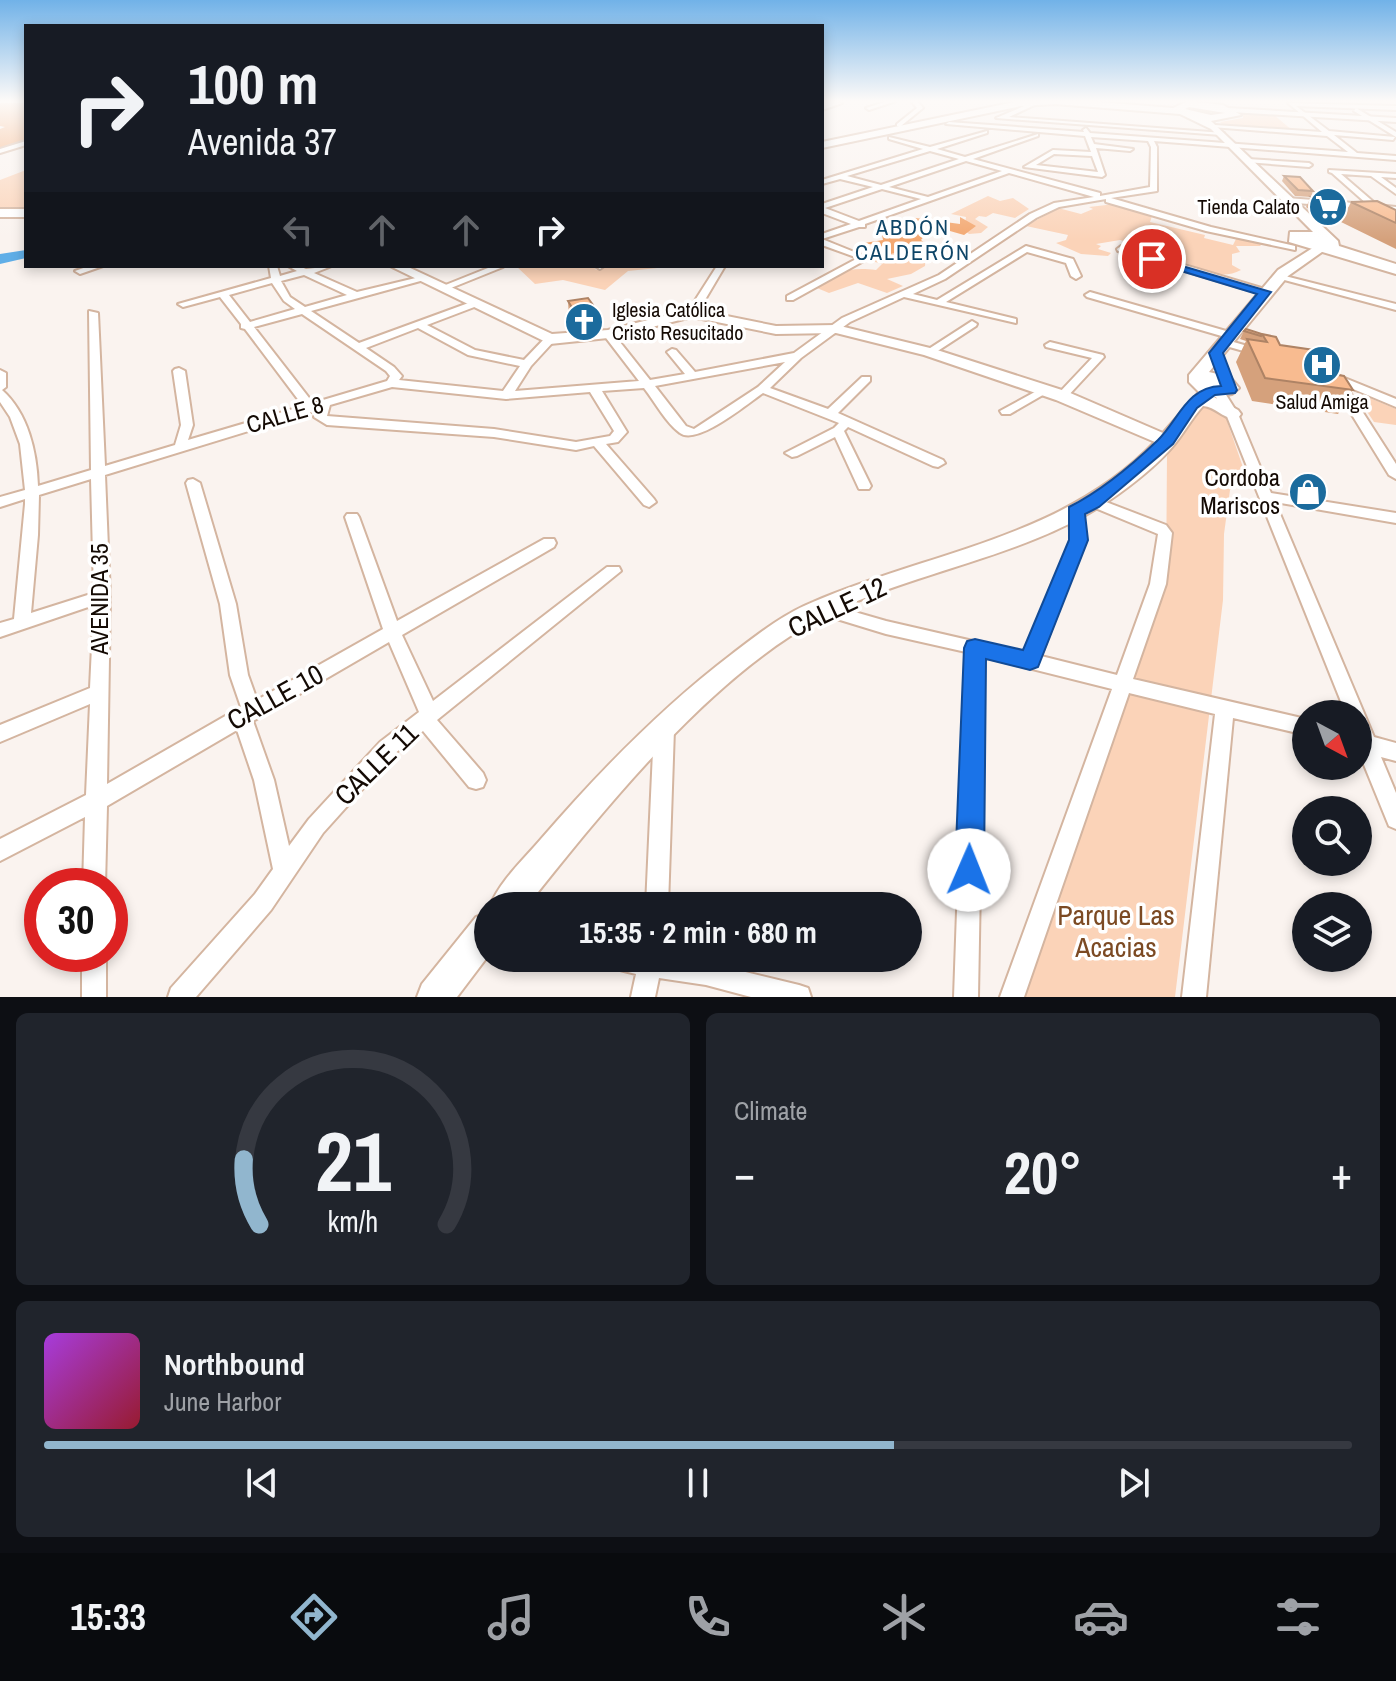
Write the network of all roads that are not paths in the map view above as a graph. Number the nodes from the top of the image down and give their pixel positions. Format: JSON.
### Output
{"nodes":[{"id":1,"x":930,"y":148,"type":"joint"},
{"id":2,"x":1000,"y":148,"type":"edge"},
{"id":3,"x":1154,"y":148,"type":"edge"},
{"id":4,"x":1235,"y":148,"type":"edge"},
{"id":5,"x":1259,"y":148,"type":"edge"},
{"id":6,"x":1296,"y":148,"type":"edge"},
{"id":7,"x":1345,"y":148,"type":"edge"},
{"id":8,"x":1130,"y":149,"type":"dead end"},
{"id":9,"x":1093,"y":150,"type":"junction"},
{"id":10,"x":1299,"y":150,"type":"junction"},
{"id":11,"x":1330,"y":153,"type":"junction"},
{"id":12,"x":1354,"y":155,"type":"junction"},
{"id":13,"x":1378,"y":156,"type":"junction"},
{"id":14,"x":1396,"y":158,"type":"edge"},
{"id":15,"x":967,"y":159,"type":"junction"},
{"id":16,"x":1248,"y":161,"type":"junction"},
{"id":17,"x":1309,"y":165,"type":"dead end"},
{"id":18,"x":1029,"y":166,"type":"junction"},
{"id":19,"x":1013,"y":171,"type":"junction"},
{"id":20,"x":1352,"y":173,"type":"junction"},
{"id":21,"x":1372,"y":174,"type":"junction"},
{"id":22,"x":1396,"y":174,"type":"edge"},
{"id":23,"x":840,"y":176,"type":"junction"},
{"id":24,"x":824,"y":181,"type":"edge"},
{"id":25,"x":884,"y":188,"type":"junction"},
{"id":26,"x":1396,"y":192,"type":"edge"},
{"id":27,"x":1103,"y":198,"type":"junction"},
{"id":28,"x":930,"y":200,"type":"junction"},
{"id":29,"x":1295,"y":203,"type":"junction"},
{"id":30,"x":824,"y":207,"type":"edge"},
{"id":31,"x":1375,"y":207,"type":"junction"},
{"id":32,"x":824,"y":209,"type":"edge"},
{"id":33,"x":1396,"y":209,"type":"edge"},
{"id":34,"x":0,"y":215,"type":"edge"},
{"id":35,"x":24,"y":215,"type":"edge"},
{"id":36,"x":862,"y":225,"type":"junction"},
{"id":37,"x":824,"y":238,"type":"edge"},
{"id":38,"x":824,"y":240,"type":"edge"},
{"id":39,"x":1294,"y":241,"type":"junction"},
{"id":40,"x":1327,"y":248,"type":"junction"},
{"id":41,"x":1121,"y":249,"type":"dead end"},
{"id":42,"x":1388,"y":267,"type":"edge"},
{"id":43,"x":91,"y":268,"type":"edge"},
{"id":44,"x":274,"y":268,"type":"edge"},
{"id":45,"x":296,"y":268,"type":"edge"},
{"id":46,"x":322,"y":268,"type":"edge"},
{"id":47,"x":400,"y":268,"type":"edge"},
{"id":48,"x":496,"y":268,"type":"edge"},
{"id":49,"x":720,"y":268,"type":"edge"},
{"id":50,"x":80,"y":271,"type":"dead end"},
{"id":51,"x":306,"y":273,"type":"junction"},
{"id":52,"x":1282,"y":274,"type":"junction"},
{"id":53,"x":1076,"y":276,"type":"dead end"},
{"id":54,"x":421,"y":278,"type":"junction"},
{"id":55,"x":277,"y":280,"type":"junction"},
{"id":56,"x":443,"y":288,"type":"junction"},
{"id":57,"x":1265,"y":292,"type":"junction"},
{"id":58,"x":223,"y":294,"type":"junction"},
{"id":59,"x":906,"y":295,"type":"junction"},
{"id":60,"x":1090,"y":295,"type":"dead end"},
{"id":61,"x":357,"y":297,"type":"junction"},
{"id":62,"x":790,"y":298,"type":"dead end"},
{"id":63,"x":938,"y":303,"type":"junction"},
{"id":64,"x":183,"y":304,"type":"dead end"},
{"id":65,"x":474,"y":304,"type":"junction"},
{"id":66,"x":1396,"y":307,"type":"edge"},
{"id":67,"x":299,"y":309,"type":"junction"},
{"id":68,"x":93,"y":313,"type":"dead end"},
{"id":69,"x":692,"y":313,"type":"junction"},
{"id":70,"x":1012,"y":321,"type":"dead end"},
{"id":71,"x":972,"y":324,"type":"dead end"},
{"id":72,"x":420,"y":325,"type":"junction"},
{"id":73,"x":245,"y":326,"type":"junction"},
{"id":74,"x":836,"y":329,"type":"junction"},
{"id":75,"x":608,"y":334,"type":"junction"},
{"id":76,"x":550,"y":339,"type":"junction"},
{"id":77,"x":1222,"y":343,"type":"junction"},
{"id":78,"x":1050,"y":345,"type":"dead end"},
{"id":79,"x":359,"y":347,"type":"junction"},
{"id":80,"x":672,"y":352,"type":"dead end"},
{"id":81,"x":929,"y":352,"type":"junction"},
{"id":82,"x":797,"y":356,"type":"junction"},
{"id":83,"x":1273,"y":356,"type":"edge"},
{"id":84,"x":527,"y":364,"type":"junction"},
{"id":85,"x":179,"y":371,"type":"dead end"},
{"id":86,"x":0,"y":373,"type":"edge"},
{"id":87,"x":693,"y":376,"type":"junction"},
{"id":88,"x":866,"y":379,"type":"dead end"},
{"id":89,"x":1195,"y":379,"type":"junction"},
{"id":90,"x":391,"y":383,"type":"junction"},
{"id":91,"x":647,"y":384,"type":"junction"},
{"id":92,"x":0,"y":387,"type":"edge"},
{"id":93,"x":593,"y":387,"type":"junction"},
{"id":94,"x":1218,"y":388,"type":"junction"},
{"id":95,"x":762,"y":389,"type":"junction"},
{"id":96,"x":1044,"y":390,"type":"junction"},
{"id":97,"x":0,"y":393,"type":"edge"},
{"id":98,"x":506,"y":395,"type":"junction"},
{"id":99,"x":1062,"y":396,"type":"junction"},
{"id":100,"x":1196,"y":402,"type":"junction"},
{"id":101,"x":325,"y":403,"type":"junction"},
{"id":102,"x":1396,"y":403,"type":"edge"},
{"id":103,"x":310,"y":407,"type":"junction"},
{"id":104,"x":1006,"y":411,"type":"dead end"},
{"id":105,"x":830,"y":414,"type":"junction"},
{"id":106,"x":1232,"y":414,"type":"junction"},
{"id":107,"x":1182,"y":416,"type":"junction"},
{"id":108,"x":842,"y":426,"type":"junction"},
{"id":109,"x":1167,"y":441,"type":"junction"},
{"id":110,"x":181,"y":444,"type":"junction"},
{"id":111,"x":599,"y":444,"type":"junction"},
{"id":112,"x":792,"y":453,"type":"dead end"},
{"id":113,"x":938,"y":463,"type":"dead end"},
{"id":114,"x":99,"y":470,"type":"junction"},
{"id":115,"x":1396,"y":475,"type":"edge"},
{"id":116,"x":193,"y":483,"type":"dead end"},
{"id":117,"x":864,"y":486,"type":"dead end"},
{"id":118,"x":33,"y":491,"type":"junction"},
{"id":119,"x":1264,"y":496,"type":"junction"},
{"id":120,"x":0,"y":502,"type":"edge"},
{"id":121,"x":649,"y":502,"type":"dead end"},
{"id":122,"x":1084,"y":507,"type":"junction"},
{"id":123,"x":352,"y":517,"type":"dead end"},
{"id":124,"x":1396,"y":518,"type":"edge"},
{"id":125,"x":549,"y":543,"type":"dead end"},
{"id":126,"x":613,"y":571,"type":"dead end"},
{"id":127,"x":102,"y":596,"type":"junction"},
{"id":128,"x":820,"y":608,"type":"junction"},
{"id":129,"x":22,"y":623,"type":"junction"},
{"id":130,"x":0,"y":630,"type":"edge"},
{"id":131,"x":392,"y":631,"type":"junction"},
{"id":132,"x":975,"y":648,"type":"junction"},
{"id":133,"x":1030,"y":661,"type":"junction"},
{"id":134,"x":1122,"y":686,"type":"junction"},
{"id":135,"x":99,"y":692,"type":"junction"},
{"id":136,"x":1349,"y":700,"type":"edge"},
{"id":137,"x":1225,"y":709,"type":"junction"},
{"id":138,"x":246,"y":712,"type":"junction"},
{"id":139,"x":427,"y":715,"type":"junction"},
{"id":140,"x":1292,"y":724,"type":"edge"},
{"id":141,"x":664,"y":729,"type":"junction"},
{"id":142,"x":0,"y":734,"type":"edge"},
{"id":143,"x":1372,"y":745,"type":"edge"},
{"id":144,"x":1396,"y":752,"type":"edge"},
{"id":145,"x":1372,"y":764,"type":"edge"},
{"id":146,"x":476,"y":780,"type":"dead end"},
{"id":147,"x":97,"y":800,"type":"junction"},
{"id":148,"x":1396,"y":819,"type":"edge"},
{"id":149,"x":0,"y":850,"type":"edge"},
{"id":150,"x":95,"y":868,"type":"edge"},
{"id":151,"x":284,"y":871,"type":"junction"},
{"id":152,"x":517,"y":892,"type":"edge"},
{"id":153,"x":658,"y":892,"type":"edge"},
{"id":154,"x":474,"y":947,"type":"edge"},
{"id":155,"x":94,"y":972,"type":"edge"},
{"id":156,"x":648,"y":972,"type":"edge"},
{"id":157,"x":700,"y":972,"type":"edge"},
{"id":158,"x":94,"y":997,"type":"edge"},
{"id":159,"x":180,"y":997,"type":"edge"},
{"id":160,"x":435,"y":997,"type":"edge"},
{"id":161,"x":643,"y":997,"type":"edge"},
{"id":162,"x":799,"y":997,"type":"edge"},
{"id":163,"x":966,"y":997,"type":"edge"},
{"id":164,"x":1012,"y":997,"type":"edge"},
{"id":165,"x":1194,"y":997,"type":"edge"}],
"edges":[{"from":1,"to":15,"type":"street"},
{"from":1,"to":23,"type":"street"},
{"from":2,"to":15,"type":"street"},
{"from":3,"to":27,"type":"street"},
{"from":4,"to":16,"type":"main road"},
{"from":5,"to":10,"type":"street"},
{"from":6,"to":10,"type":"street"},
{"from":7,"to":12,"type":"street"},
{"from":8,"to":9,"type":"street"},
{"from":9,"to":18,"type":"street"},
{"from":9,"to":18,"type":"street"},
{"from":10,"to":11,"type":"street"},
{"from":11,"to":12,"type":"street"},
{"from":11,"to":20,"type":"street"},
{"from":12,"to":13,"type":"street"},
{"from":13,"to":14,"type":"street"},
{"from":13,"to":22,"type":"street"},
{"from":15,"to":19,"type":"street"},
{"from":15,"to":25,"type":"street"},
{"from":16,"to":17,"type":"street"},
{"from":16,"to":29,"type":"main road"},
{"from":18,"to":19,"type":"street"},
{"from":19,"to":27,"type":"street"},
{"from":19,"to":28,"type":"street"},
{"from":20,"to":21,"type":"street"},
{"from":20,"to":31,"type":"street"},
{"from":21,"to":22,"type":"street"},
{"from":21,"to":26,"type":"street"},
{"from":23,"to":24,"type":"street"},
{"from":23,"to":25,"type":"street"},
{"from":25,"to":28,"type":"street"},
{"from":25,"to":30,"type":"street"},
{"from":27,"to":39,"type":"street"},
{"from":27,"to":59,"type":"street"},
{"from":28,"to":36,"type":"street"},
{"from":29,"to":31,"type":"street"},
{"from":29,"to":39,"type":"main road","name":"CALLE 12"},
{"from":29,"to":40,"type":"main road"},
{"from":31,"to":33,"type":"street"},
{"from":32,"to":36,"type":"street"},
{"from":34,"to":35,"type":"highway"},
{"from":36,"to":37,"type":"street"},
{"from":38,"to":62,"type":"street"},
{"from":39,"to":40,"type":"main road"},
{"from":39,"to":52,"type":"main road","name":"CALLE 12"},
{"from":40,"to":42,"type":"main road"},
{"from":40,"to":52,"type":"main road","name":"CALLE 12"},
{"from":41,"to":57,"type":"street"},
{"from":43,"to":50,"type":"street"},
{"from":44,"to":55,"type":"street"},
{"from":45,"to":51,"type":"street"},
{"from":46,"to":51,"type":"street"},
{"from":47,"to":54,"type":"main road"},
{"from":48,"to":56,"type":"street"},
{"from":49,"to":69,"type":"street"},
{"from":51,"to":55,"type":"street"},
{"from":51,"to":61,"type":"street"},
{"from":52,"to":57,"type":"main road","name":"CALLE 12"},
{"from":52,"to":66,"type":"street"},
{"from":53,"to":63,"type":"street"},
{"from":54,"to":56,"type":"main road"},
{"from":54,"to":61,"type":"street"},
{"from":55,"to":58,"type":"street"},
{"from":55,"to":67,"type":"street"},
{"from":56,"to":65,"type":"main road"},
{"from":57,"to":77,"type":"main road","name":"CALLE 12"},
{"from":58,"to":64,"type":"street"},
{"from":58,"to":73,"type":"street"},
{"from":59,"to":63,"type":"street"},
{"from":59,"to":74,"type":"street"},
{"from":60,"to":77,"type":"street"},
{"from":61,"to":67,"type":"street"},
{"from":63,"to":70,"type":"street"},
{"from":65,"to":72,"type":"street"},
{"from":65,"to":76,"type":"main road"},
{"from":67,"to":73,"type":"street"},
{"from":67,"to":79,"type":"street"},
{"from":68,"to":114,"type":"street","name":"AVENIDA 35"},
{"from":69,"to":74,"type":"main road"},
{"from":69,"to":75,"type":"main road"},
{"from":71,"to":81,"type":"street"},
{"from":72,"to":79,"type":"street"},
{"from":72,"to":84,"type":"street"},
{"from":73,"to":103,"type":"street"},
{"from":74,"to":81,"type":"main road"},
{"from":74,"to":82,"type":"street"},
{"from":75,"to":76,"type":"main road"},
{"from":75,"to":91,"type":"street"},
{"from":76,"to":84,"type":"street"},
{"from":77,"to":83,"type":"street"},
{"from":77,"to":89,"type":"main road","name":"CALLE 12"},
{"from":77,"to":94,"type":"main road"},
{"from":78,"to":99,"type":"street"},
{"from":79,"to":90,"type":"street"},
{"from":80,"to":87,"type":"street"},
{"from":81,"to":96,"type":"main road"},
{"from":82,"to":87,"type":"street","name":"CALLE 8"},
{"from":82,"to":95,"type":"street"},
{"from":84,"to":98,"type":"street"},
{"from":85,"to":110,"type":"street"},
{"from":86,"to":92,"type":"street"},
{"from":87,"to":91,"type":"street","name":"CALLE 8"},
{"from":88,"to":105,"type":"street"},
{"from":89,"to":94,"type":"main road"},
{"from":89,"to":107,"type":"main road","name":"CALLE 12"},
{"from":90,"to":98,"type":"street","name":"CALLE 8"},
{"from":90,"to":101,"type":"street","name":"CALLE 8"},
{"from":91,"to":93,"type":"street","name":"CALLE 8"},
{"from":91,"to":95,"type":"street"},
{"from":93,"to":98,"type":"street","name":"CALLE 8"},
{"from":93,"to":111,"type":"street"},
{"from":94,"to":100,"type":"main road","name":"CALLE 12"},
{"from":94,"to":106,"type":"street"},
{"from":95,"to":105,"type":"street"},
{"from":96,"to":99,"type":"main road"},
{"from":96,"to":104,"type":"street"},
{"from":97,"to":118,"type":"street"},
{"from":99,"to":109,"type":"main road"},
{"from":100,"to":106,"type":"main road"},
{"from":100,"to":107,"type":"main road","name":"CALLE 12"},
{"from":101,"to":103,"type":"street","name":"CALLE 8"},
{"from":101,"to":111,"type":"street"},
{"from":102,"to":115,"type":"street"},
{"from":103,"to":110,"type":"street","name":"CALLE 8"},
{"from":105,"to":108,"type":"street"},
{"from":106,"to":119,"type":"street"},
{"from":107,"to":109,"type":"main road","name":"CALLE 12"},
{"from":108,"to":112,"type":"street"},
{"from":108,"to":113,"type":"street"},
{"from":108,"to":117,"type":"street"},
{"from":109,"to":122,"type":"main road","name":"CALLE 12"},
{"from":110,"to":114,"type":"street","name":"CALLE 8"},
{"from":111,"to":121,"type":"street"},
{"from":114,"to":118,"type":"street","name":"CALLE 8"},
{"from":114,"to":127,"type":"street","name":"AVENIDA 35"},
{"from":116,"to":138,"type":"street"},
{"from":118,"to":120,"type":"street","name":"CALLE 8"},
{"from":118,"to":129,"type":"street"},
{"from":119,"to":124,"type":"street"},
{"from":119,"to":136,"type":"street"},
{"from":122,"to":128,"type":"main road","name":"CALLE 12"},
{"from":122,"to":133,"type":"street"},
{"from":122,"to":134,"type":"street"},
{"from":123,"to":131,"type":"street"},
{"from":125,"to":131,"type":"street","name":"CALLE 10"},
{"from":126,"to":139,"type":"street","name":"CALLE 11"},
{"from":127,"to":129,"type":"street"},
{"from":127,"to":135,"type":"street","name":"AVENIDA 35"},
{"from":128,"to":132,"type":"street"},
{"from":128,"to":141,"type":"main road","name":"CALLE 12"},
{"from":129,"to":130,"type":"street"},
{"from":131,"to":138,"type":"street","name":"CALLE 10"},
{"from":131,"to":139,"type":"street"},
{"from":132,"to":133,"type":"street"},
{"from":132,"to":163,"type":"street"},
{"from":133,"to":134,"type":"street"},
{"from":134,"to":137,"type":"street"},
{"from":134,"to":164,"type":"street"},
{"from":135,"to":142,"type":"street"},
{"from":135,"to":147,"type":"street","name":"AVENIDA 35"},
{"from":137,"to":140,"type":"street"},
{"from":137,"to":165,"type":"street"},
{"from":138,"to":147,"type":"street","name":"CALLE 10"},
{"from":138,"to":151,"type":"street"},
{"from":139,"to":146,"type":"street"},
{"from":139,"to":151,"type":"street","name":"CALLE 11"},
{"from":141,"to":152,"type":"main road","name":"CALLE 12"},
{"from":141,"to":153,"type":"street"},
{"from":143,"to":144,"type":"street"},
{"from":145,"to":148,"type":"street"},
{"from":147,"to":149,"type":"street","name":"CALLE 10"},
{"from":147,"to":150,"type":"street","name":"AVENIDA 35"},
{"from":151,"to":159,"type":"street","name":"CALLE 11"},
{"from":154,"to":160,"type":"main road"},
{"from":155,"to":158,"type":"street"},
{"from":156,"to":161,"type":"street"},
{"from":157,"to":162,"type":"street"}]}
